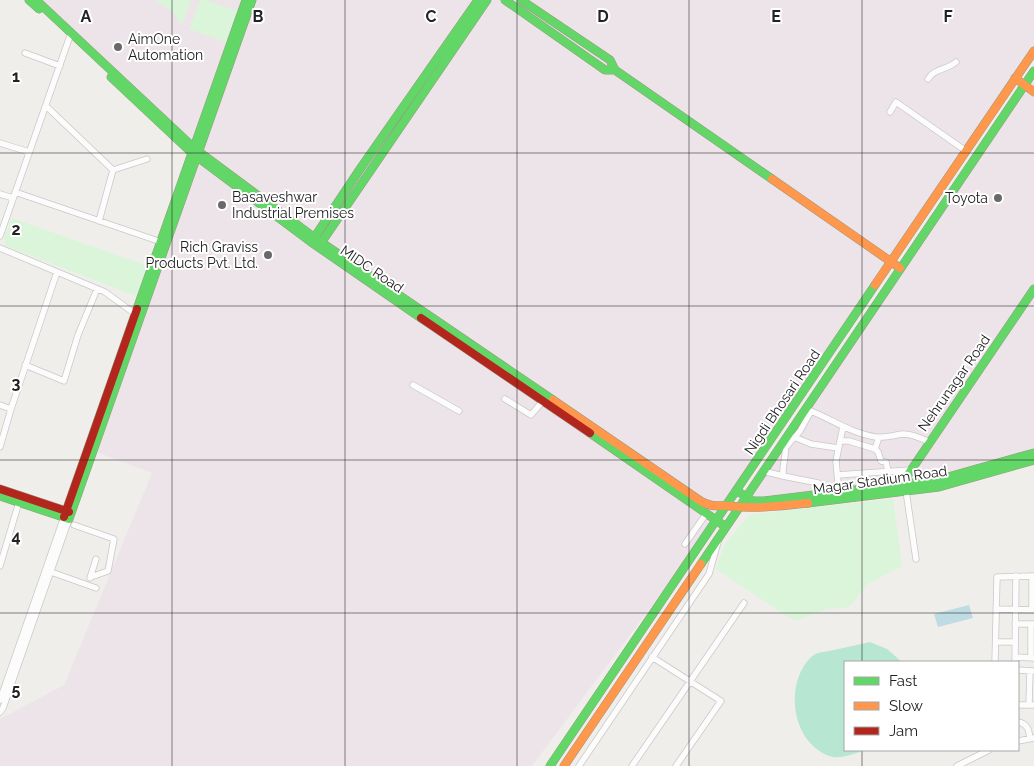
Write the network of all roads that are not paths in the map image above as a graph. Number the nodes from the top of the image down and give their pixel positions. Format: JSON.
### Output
{"nodes":[{"id":1,"x":29,"y":0,"type":"edge"},
{"id":2,"x":36,"y":0,"type":"edge"},
{"id":3,"x":246,"y":0,"type":"edge"},
{"id":4,"x":252,"y":0,"type":"edge"},
{"id":5,"x":478,"y":0,"type":"edge"},
{"id":6,"x":487,"y":0,"type":"edge"},
{"id":7,"x":506,"y":0,"type":"edge"},
{"id":8,"x":521,"y":0,"type":"edge"},
{"id":9,"x":70,"y":36,"type":"junction"},
{"id":10,"x":1034,"y":51,"type":"edge"},
{"id":11,"x":25,"y":52,"type":"dead end"},
{"id":12,"x":956,"y":62,"type":"dead end"},
{"id":13,"x":60,"y":66,"type":"junction"},
{"id":14,"x":616,"y":70,"type":"junction"},
{"id":15,"x":1034,"y":71,"type":"edge"},
{"id":16,"x":1016,"y":78,"type":"junction"},
{"id":17,"x":928,"y":79,"type":"dead end"},
{"id":18,"x":1024,"y":85,"type":"junction"},
{"id":19,"x":1034,"y":92,"type":"edge"},
{"id":20,"x":46,"y":106,"type":"junction"},
{"id":21,"x":890,"y":112,"type":"dead end"},
{"id":22,"x":0,"y":143,"type":"edge"},
{"id":23,"x":966,"y":151,"type":"junction"},
{"id":24,"x":29,"y":152,"type":"junction"},
{"id":25,"x":195,"y":152,"type":"junction"},
{"id":26,"x":147,"y":160,"type":"dead end"},
{"id":27,"x":113,"y":170,"type":"junction"},
{"id":28,"x":0,"y":194,"type":"edge"},
{"id":29,"x":14,"y":195,"type":"junction"},
{"id":30,"x":99,"y":221,"type":"junction"},
{"id":31,"x":0,"y":236,"type":"edge"},
{"id":32,"x":316,"y":242,"type":"junction"},
{"id":33,"x":163,"y":243,"type":"junction"},
{"id":34,"x":0,"y":248,"type":"edge"},
{"id":35,"x":892,"y":262,"type":"junction"},
{"id":36,"x":900,"y":268,"type":"junction"},
{"id":37,"x":57,"y":272,"type":"junction"},
{"id":38,"x":97,"y":289,"type":"junction"},
{"id":39,"x":1034,"y":289,"type":"edge"},
{"id":40,"x":138,"y":316,"type":"junction"},
{"id":41,"x":25,"y":365,"type":"junction"},
{"id":42,"x":511,"y":375,"type":"junction"},
{"id":43,"x":413,"y":386,"type":"dead end"},
{"id":44,"x":505,"y":400,"type":"dead end"},
{"id":45,"x":543,"y":401,"type":"junction"},
{"id":46,"x":0,"y":405,"type":"edge"},
{"id":47,"x":10,"y":409,"type":"junction"},
{"id":48,"x":459,"y":411,"type":"dead end"},
{"id":49,"x":844,"y":427,"type":"junction"},
{"id":50,"x":794,"y":437,"type":"junction"},
{"id":51,"x":879,"y":437,"type":"junction"},
{"id":52,"x":840,"y":441,"type":"junction"},
{"id":53,"x":929,"y":442,"type":"junction"},
{"id":54,"x":785,"y":444,"type":"junction"},
{"id":55,"x":0,"y":447,"type":"edge"},
{"id":56,"x":838,"y":448,"type":"junction"},
{"id":57,"x":875,"y":449,"type":"junction"},
{"id":58,"x":1034,"y":453,"type":"edge"},
{"id":59,"x":1034,"y":460,"type":"edge"},
{"id":60,"x":910,"y":470,"type":"junction"},
{"id":61,"x":764,"y":471,"type":"junction"},
{"id":62,"x":888,"y":471,"type":"junction"},
{"id":63,"x":837,"y":475,"type":"junction"},
{"id":64,"x":783,"y":476,"type":"junction"},
{"id":65,"x":0,"y":489,"type":"edge"},
{"id":66,"x":901,"y":489,"type":"junction"},
{"id":67,"x":737,"y":491,"type":"junction"},
{"id":68,"x":830,"y":494,"type":"junction"},
{"id":69,"x":0,"y":496,"type":"edge"},
{"id":70,"x":840,"y":496,"type":"junction"},
{"id":71,"x":746,"y":497,"type":"junction"},
{"id":72,"x":19,"y":502,"type":"junction"},
{"id":73,"x":727,"y":506,"type":"junction"},
{"id":74,"x":738,"y":508,"type":"junction"},
{"id":75,"x":706,"y":514,"type":"junction"},
{"id":76,"x":69,"y":517,"type":"junction"},
{"id":77,"x":717,"y":520,"type":"junction"},
{"id":78,"x":726,"y":527,"type":"junction"},
{"id":79,"x":719,"y":538,"type":"junction"},
{"id":80,"x":685,"y":544,"type":"dead end"},
{"id":81,"x":96,"y":559,"type":"dead end"},
{"id":82,"x":916,"y":559,"type":"dead end"},
{"id":83,"x":0,"y":566,"type":"edge"},
{"id":84,"x":51,"y":572,"type":"junction"},
{"id":85,"x":1016,"y":576,"type":"junction"},
{"id":86,"x":1033,"y":576,"type":"edge"},
{"id":87,"x":91,"y":577,"type":"junction"},
{"id":88,"x":86,"y":584,"type":"junction"},
{"id":89,"x":96,"y":588,"type":"dead end"},
{"id":90,"x":744,"y":603,"type":"dead end"},
{"id":91,"x":996,"y":609,"type":"junction"},
{"id":92,"x":1016,"y":610,"type":"junction"},
{"id":93,"x":1033,"y":610,"type":"edge"},
{"id":94,"x":1015,"y":624,"type":"junction"},
{"id":95,"x":1032,"y":624,"type":"edge"},
{"id":96,"x":996,"y":642,"type":"junction"},
{"id":97,"x":1015,"y":642,"type":"junction"},
{"id":98,"x":652,"y":657,"type":"junction"},
{"id":99,"x":1032,"y":658,"type":"edge"},
{"id":100,"x":1015,"y":660,"type":"edge"},
{"id":101,"x":995,"y":661,"type":"edge"},
{"id":102,"x":1019,"y":670,"type":"edge"},
{"id":103,"x":1032,"y":671,"type":"edge"},
{"id":104,"x":690,"y":682,"type":"junction"},
{"id":105,"x":0,"y":700,"type":"edge"},
{"id":106,"x":1019,"y":704,"type":"edge"},
{"id":107,"x":1032,"y":705,"type":"edge"},
{"id":108,"x":0,"y":712,"type":"edge"},
{"id":109,"x":1019,"y":722,"type":"edge"},
{"id":110,"x":1032,"y":738,"type":"edge"},
{"id":111,"x":581,"y":741,"type":"junction"},
{"id":112,"x":1019,"y":741,"type":"edge"},
{"id":113,"x":591,"y":748,"type":"junction"},
{"id":114,"x":987,"y":751,"type":"edge"},
{"id":115,"x":550,"y":766,"type":"edge"},
{"id":116,"x":564,"y":766,"type":"edge"},
{"id":117,"x":579,"y":766,"type":"edge"},
{"id":118,"x":632,"y":766,"type":"edge"},
{"id":119,"x":676,"y":766,"type":"edge"},
{"id":120,"x":957,"y":766,"type":"edge"}],
"edges":[{"from":1,"to":9,"type":"main road"},
{"from":2,"to":9,"type":"main road"},
{"from":3,"to":25,"type":"main road"},
{"from":4,"to":25,"type":"main road"},
{"from":5,"to":32,"type":"main road"},
{"from":6,"to":32,"type":"main road"},
{"from":7,"to":14,"type":"main road"},
{"from":8,"to":14,"type":"main road"},
{"from":9,"to":13,"type":"street"},
{"from":9,"to":25,"type":"main road"},
{"from":10,"to":16,"type":"main road","name":"Nigdi Bhosari Road"},
{"from":11,"to":13,"type":"street"},
{"from":12,"to":17,"type":"street"},
{"from":13,"to":20,"type":"street"},
{"from":14,"to":35,"type":"main road"},
{"from":15,"to":18,"type":"main road","name":"Nigdi Bhosari Road"},
{"from":16,"to":18,"type":"main road"},
{"from":16,"to":23,"type":"main road","name":"Nigdi Bhosari Road"},
{"from":18,"to":19,"type":"main road"},
{"from":18,"to":36,"type":"main road","name":"Nigdi Bhosari Road"},
{"from":20,"to":24,"type":"street"},
{"from":20,"to":27,"type":"street"},
{"from":21,"to":23,"type":"street"},
{"from":22,"to":24,"type":"street"},
{"from":23,"to":35,"type":"main road","name":"Nigdi Bhosari Road"},
{"from":24,"to":29,"type":"street"},
{"from":25,"to":32,"type":"main road"},
{"from":25,"to":33,"type":"main road"},
{"from":26,"to":27,"type":"street"},
{"from":27,"to":30,"type":"street"},
{"from":28,"to":29,"type":"street"},
{"from":29,"to":30,"type":"street"},
{"from":29,"to":31,"type":"street"},
{"from":30,"to":33,"type":"street"},
{"from":32,"to":42,"type":"main road"},
{"from":33,"to":40,"type":"main road"},
{"from":34,"to":37,"type":"street"},
{"from":35,"to":36,"type":"main road"},
{"from":35,"to":67,"type":"main road","name":"Nigdi Bhosari Road"},
{"from":36,"to":54,"type":"main road","name":"Nigdi Bhosari Road"},
{"from":37,"to":38,"type":"street"},
{"from":37,"to":41,"type":"street"},
{"from":38,"to":40,"type":"street"},
{"from":38,"to":41,"type":"street"},
{"from":39,"to":53,"type":"main road","name":"Nehrunagar Road"},
{"from":40,"to":76,"type":"main road"},
{"from":41,"to":47,"type":"street"},
{"from":42,"to":45,"type":"main road"},
{"from":42,"to":73,"type":"main road","name":"Magar Stadium Road"},
{"from":43,"to":48,"type":"street"},
{"from":44,"to":45,"type":"street"},
{"from":45,"to":75,"type":"main road"},
{"from":46,"to":47,"type":"street"},
{"from":47,"to":55,"type":"street"},
{"from":49,"to":50,"type":"street"},
{"from":49,"to":51,"type":"street"},
{"from":49,"to":52,"type":"street"},
{"from":50,"to":54,"type":"street"},
{"from":50,"to":56,"type":"street"},
{"from":51,"to":53,"type":"street"},
{"from":51,"to":57,"type":"street"},
{"from":52,"to":56,"type":"street"},
{"from":52,"to":57,"type":"street"},
{"from":53,"to":60,"type":"main road","name":"Nehrunagar Road"},
{"from":54,"to":61,"type":"main road","name":"Nigdi Bhosari Road"},
{"from":54,"to":64,"type":"street"},
{"from":56,"to":63,"type":"street"},
{"from":57,"to":62,"type":"street"},
{"from":58,"to":66,"type":"main road","name":"Magar Stadium Road"},
{"from":59,"to":66,"type":"main road","name":"Magar Stadium Road"},
{"from":60,"to":62,"type":"street"},
{"from":60,"to":66,"type":"main road","name":"Nehrunagar Road"},
{"from":61,"to":64,"type":"street"},
{"from":61,"to":71,"type":"main road","name":"Nigdi Bhosari Road"},
{"from":62,"to":63,"type":"street"},
{"from":63,"to":70,"type":"street"},
{"from":64,"to":68,"type":"street"},
{"from":65,"to":76,"type":"main road"},
{"from":66,"to":70,"type":"main road","name":"Magar Stadium Road"},
{"from":66,"to":82,"type":"street"},
{"from":67,"to":71,"type":"main road","name":"Magar Stadium Road"},
{"from":67,"to":73,"type":"main road","name":"Nigdi Bhosari Road"},
{"from":68,"to":70,"type":"main road","name":"Magar Stadium Road"},
{"from":68,"to":71,"type":"main road","name":"Magar Stadium Road"},
{"from":69,"to":72,"type":"main road"},
{"from":70,"to":74,"type":"main road","name":"Magar Stadium Road"},
{"from":71,"to":74,"type":"main road","name":"Nigdi Bhosari Road"},
{"from":72,"to":76,"type":"main road"},
{"from":72,"to":83,"type":"street"},
{"from":73,"to":74,"type":"main road","name":"Magar Stadium Road"},
{"from":73,"to":77,"type":"main road","name":"Nigdi Bhosari Road"},
{"from":74,"to":78,"type":"main road","name":"Nigdi Bhosari Road"},
{"from":75,"to":77,"type":"main road"},
{"from":75,"to":80,"type":"street"},
{"from":76,"to":84,"type":"street"},
{"from":76,"to":87,"type":"street"},
{"from":76,"to":105,"type":"street"},
{"from":77,"to":78,"type":"main road"},
{"from":77,"to":115,"type":"main road","name":"Nigdi Bhosari Road"},
{"from":78,"to":79,"type":"main road","name":"Nigdi Bhosari Road"},
{"from":79,"to":98,"type":"street"},
{"from":79,"to":111,"type":"main road","name":"Nigdi Bhosari Road"},
{"from":81,"to":87,"type":"street"},
{"from":84,"to":88,"type":"street"},
{"from":84,"to":108,"type":"street"},
{"from":85,"to":86,"type":"street"},
{"from":85,"to":91,"type":"street"},
{"from":85,"to":92,"type":"street"},
{"from":86,"to":93,"type":"street"},
{"from":87,"to":88,"type":"street"},
{"from":88,"to":89,"type":"street"},
{"from":90,"to":104,"type":"street"},
{"from":91,"to":92,"type":"street"},
{"from":91,"to":96,"type":"street"},
{"from":92,"to":93,"type":"street"},
{"from":92,"to":94,"type":"street"},
{"from":94,"to":95,"type":"street"},
{"from":94,"to":97,"type":"street"},
{"from":95,"to":99,"type":"street"},
{"from":96,"to":97,"type":"street"},
{"from":96,"to":101,"type":"street"},
{"from":97,"to":100,"type":"street"},
{"from":98,"to":104,"type":"street"},
{"from":98,"to":113,"type":"street"},
{"from":99,"to":100,"type":"street"},
{"from":102,"to":103,"type":"street"},
{"from":103,"to":107,"type":"street"},
{"from":104,"to":118,"type":"street"},
{"from":104,"to":119,"type":"street"},
{"from":106,"to":107,"type":"street"},
{"from":109,"to":110,"type":"street"},
{"from":110,"to":112,"type":"street"},
{"from":111,"to":113,"type":"street"},
{"from":111,"to":116,"type":"main road","name":"Nigdi Bhosari Road"},
{"from":113,"to":117,"type":"street"},
{"from":114,"to":120,"type":"street"}]}
